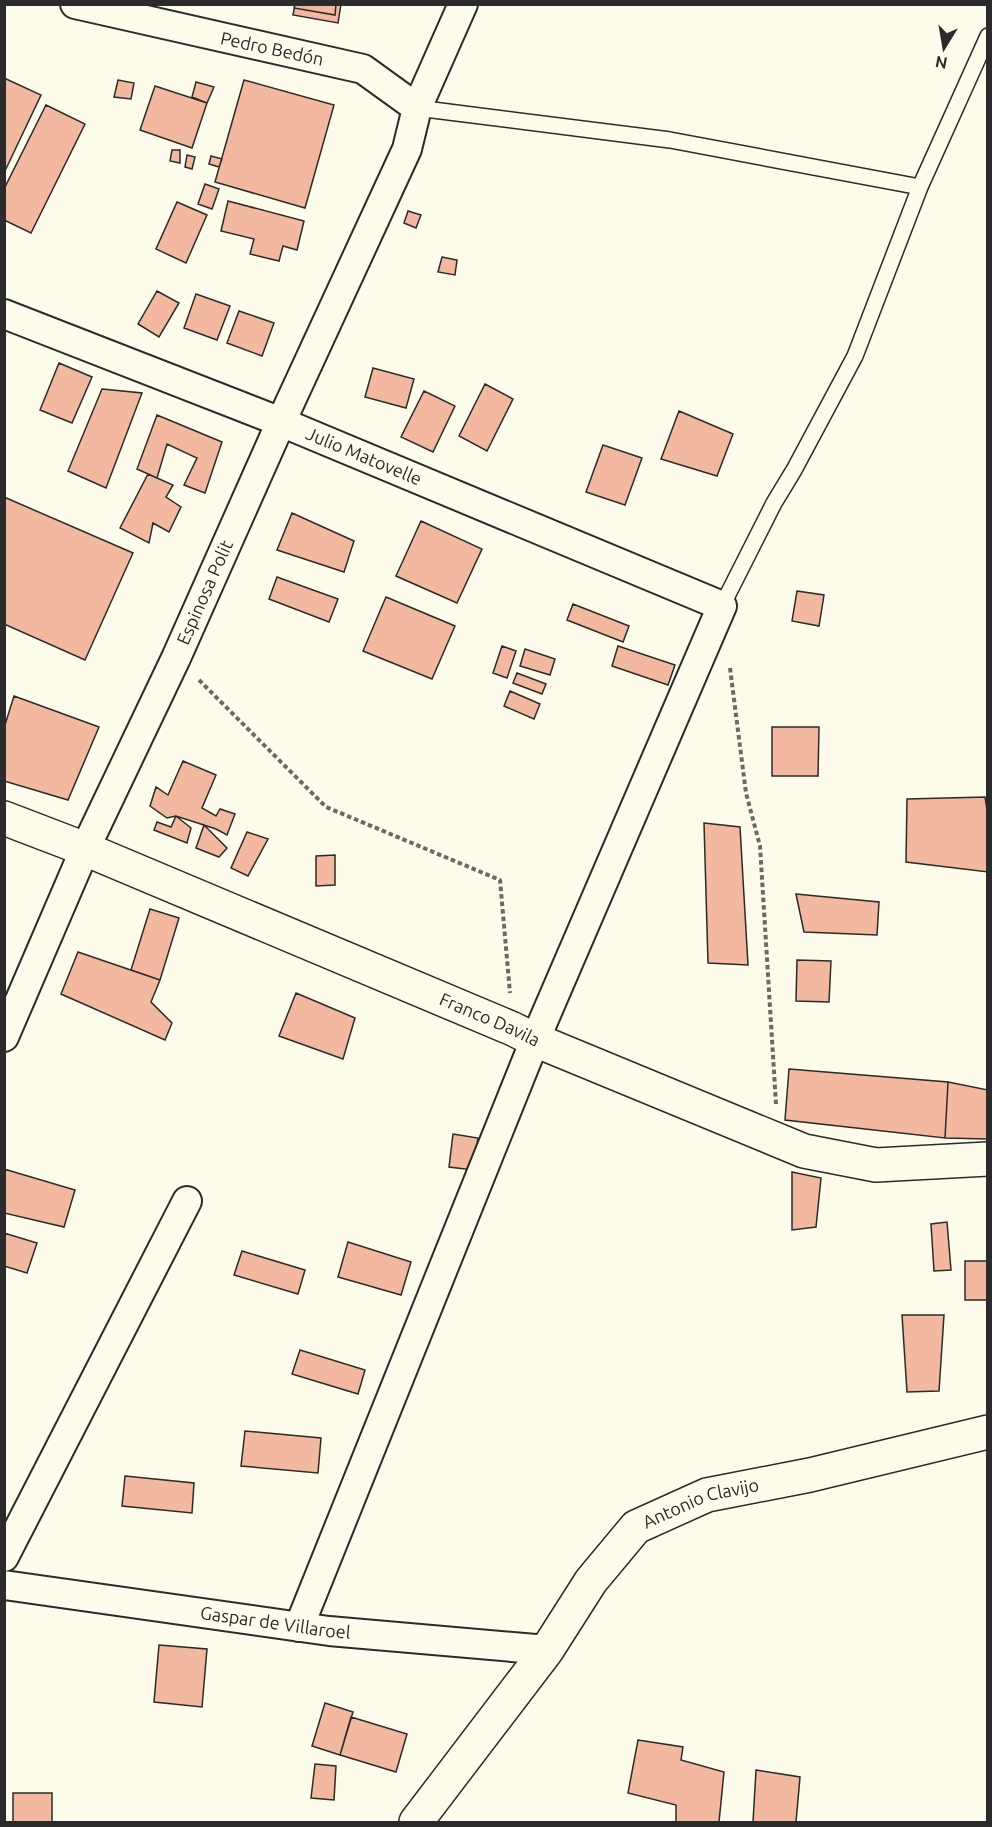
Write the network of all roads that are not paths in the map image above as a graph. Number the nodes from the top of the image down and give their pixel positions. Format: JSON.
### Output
{"nodes":[{"id":1,"x":75,"y":4,"type":"edge"},
{"id":2,"x":463,"y":4,"type":"edge"},
{"id":3,"x":987,"y":36,"type":"edge"},
{"id":4,"x":417,"y":108,"type":"junction"},
{"id":5,"x":920,"y":187,"type":"junction"},
{"id":6,"x":4,"y":314,"type":"edge"},
{"id":7,"x":280,"y":422,"type":"junction"},
{"id":8,"x":722,"y":606,"type":"junction"},
{"id":9,"x":4,"y":818,"type":"edge"},
{"id":10,"x":85,"y":849,"type":"junction"},
{"id":11,"x":524,"y":1035,"type":"junction"},
{"id":12,"x":4,"y":1037,"type":"edge"},
{"id":13,"x":987,"y":1159,"type":"edge"},
{"id":14,"x":187,"y":1201,"type":"dead end"},
{"id":15,"x":987,"y":1432,"type":"edge"},
{"id":16,"x":4,"y":1557,"type":"edge"},
{"id":17,"x":4,"y":1585,"type":"edge"},
{"id":18,"x":299,"y":1627,"type":"junction"},
{"id":19,"x":548,"y":1650,"type":"junction"},
{"id":20,"x":416,"y":1822,"type":"edge"}],
"edges":[{"from":1,"to":4,"type":"street","name":"Pedro Bedón"},
{"from":2,"to":4,"type":"street"},
{"from":3,"to":5,"type":"lane"},
{"from":4,"to":5,"type":"lane"},
{"from":4,"to":7,"type":"street","name":"Espinosa Polit"},
{"from":5,"to":8,"type":"lane"},
{"from":6,"to":7,"type":"street","name":"Julio Matovelle"},
{"from":7,"to":8,"type":"street","name":"Julio Matovelle"},
{"from":7,"to":10,"type":"street","name":"Espinosa Polit"},
{"from":8,"to":11,"type":"street"},
{"from":9,"to":10,"type":"street","name":"Franco Davila"},
{"from":10,"to":11,"type":"street","name":"Franco Davila"},
{"from":10,"to":12,"type":"street","name":"Espinosa Polit"},
{"from":11,"to":13,"type":"street","name":"Franco Davila"},
{"from":11,"to":18,"type":"street"},
{"from":14,"to":16,"type":"street"},
{"from":15,"to":19,"type":"street","name":"Antonio Clavijo"},
{"from":17,"to":18,"type":"street","name":"Gaspar de Villaroel"},
{"from":18,"to":19,"type":"street","name":"Gaspar de Villaroel"},
{"from":19,"to":20,"type":"street","name":"Antonio Clavijo"}]}
